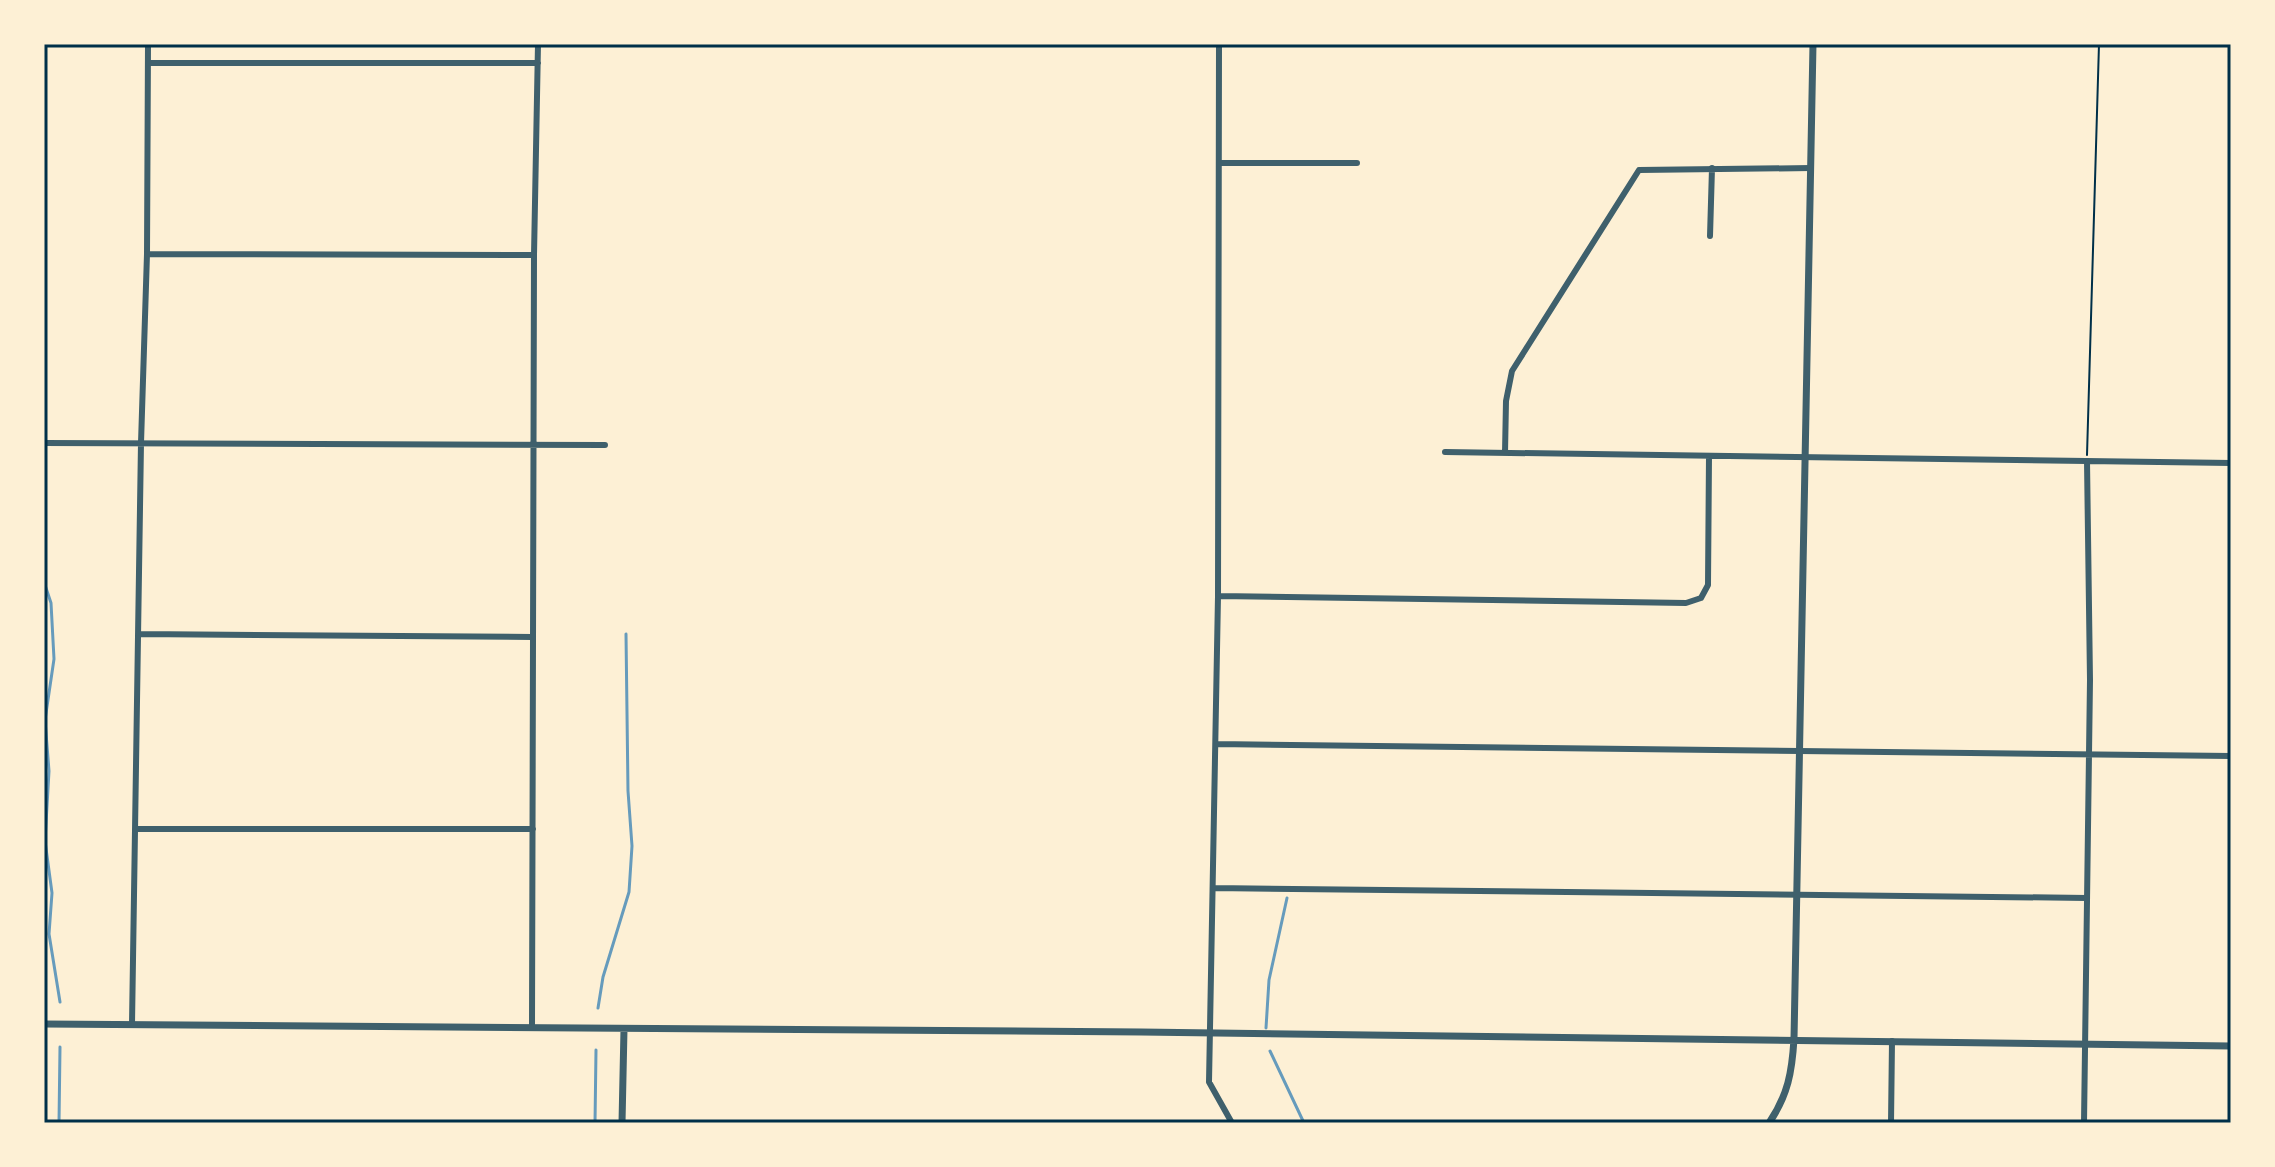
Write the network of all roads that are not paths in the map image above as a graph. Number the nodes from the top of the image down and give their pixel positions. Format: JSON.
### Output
{"nodes":[{"id":1,"x":148,"y":44,"type":"edge"},
{"id":2,"x":538,"y":44,"type":"edge"},
{"id":3,"x":1219,"y":44,"type":"edge"},
{"id":4,"x":1813,"y":44,"type":"edge"},
{"id":5,"x":148,"y":63,"type":"junction"},
{"id":6,"x":538,"y":63,"type":"junction"},
{"id":7,"x":1220,"y":163,"type":"junction"},
{"id":8,"x":1357,"y":163,"type":"dead end"},
{"id":9,"x":1712,"y":168,"type":"junction"},
{"id":10,"x":1811,"y":168,"type":"junction"},
{"id":11,"x":1710,"y":236,"type":"dead end"},
{"id":12,"x":147,"y":254,"type":"junction"},
{"id":13,"x":534,"y":255,"type":"junction"},
{"id":14,"x":44,"y":443,"type":"edge"},
{"id":15,"x":141,"y":443,"type":"junction"},
{"id":16,"x":534,"y":445,"type":"junction"},
{"id":17,"x":605,"y":445,"type":"dead end"},
{"id":18,"x":1445,"y":452,"type":"dead end"},
{"id":19,"x":1505,"y":453,"type":"junction"},
{"id":20,"x":1709,"y":456,"type":"junction"},
{"id":21,"x":1805,"y":458,"type":"junction"},
{"id":22,"x":2087,"y":461,"type":"junction"},
{"id":23,"x":2231,"y":463,"type":"edge"},
{"id":24,"x":1218,"y":596,"type":"junction"},
{"id":25,"x":139,"y":634,"type":"junction"},
{"id":26,"x":532,"y":637,"type":"junction"},
{"id":27,"x":1216,"y":744,"type":"junction"},
{"id":28,"x":1799,"y":750,"type":"junction"},
{"id":29,"x":2089,"y":754,"type":"junction"},
{"id":30,"x":2231,"y":756,"type":"edge"},
{"id":31,"x":136,"y":829,"type":"junction"},
{"id":32,"x":533,"y":829,"type":"junction"},
{"id":33,"x":1213,"y":888,"type":"junction"},
{"id":34,"x":1797,"y":894,"type":"junction"},
{"id":35,"x":2087,"y":898,"type":"junction"},
{"id":36,"x":44,"y":1024,"type":"edge"},
{"id":37,"x":132,"y":1024,"type":"junction"},
{"id":38,"x":532,"y":1028,"type":"junction"},
{"id":39,"x":624,"y":1029,"type":"junction"},
{"id":40,"x":1211,"y":1034,"type":"junction"},
{"id":41,"x":1794,"y":1039,"type":"junction"},
{"id":42,"x":1892,"y":1041,"type":"junction"},
{"id":43,"x":2085,"y":1044,"type":"junction"},
{"id":44,"x":2231,"y":1046,"type":"edge"},
{"id":45,"x":622,"y":1123,"type":"edge"},
{"id":46,"x":1232,"y":1123,"type":"edge"},
{"id":47,"x":1769,"y":1123,"type":"edge"},
{"id":48,"x":1891,"y":1123,"type":"edge"},
{"id":49,"x":2084,"y":1123,"type":"edge"}],
"edges":[{"from":1,"to":5,"type":"street"},
{"from":2,"to":6,"type":"street"},
{"from":3,"to":7,"type":"street"},
{"from":4,"to":10,"type":"street"},
{"from":5,"to":6,"type":"street"},
{"from":5,"to":12,"type":"street"},
{"from":6,"to":13,"type":"street"},
{"from":7,"to":8,"type":"street"},
{"from":7,"to":24,"type":"street"},
{"from":9,"to":10,"type":"street"},
{"from":9,"to":11,"type":"street"},
{"from":9,"to":19,"type":"street"},
{"from":10,"to":21,"type":"street"},
{"from":12,"to":13,"type":"street"},
{"from":12,"to":15,"type":"street"},
{"from":13,"to":16,"type":"street"},
{"from":14,"to":15,"type":"street"},
{"from":15,"to":16,"type":"street"},
{"from":15,"to":25,"type":"street"},
{"from":16,"to":17,"type":"street"},
{"from":16,"to":26,"type":"street"},
{"from":18,"to":19,"type":"street"},
{"from":19,"to":20,"type":"street"},
{"from":20,"to":21,"type":"street"},
{"from":20,"to":24,"type":"street"},
{"from":21,"to":22,"type":"street"},
{"from":21,"to":28,"type":"street"},
{"from":22,"to":23,"type":"street"},
{"from":22,"to":29,"type":"street"},
{"from":24,"to":27,"type":"street"},
{"from":25,"to":26,"type":"street"},
{"from":25,"to":31,"type":"street"},
{"from":26,"to":32,"type":"street"},
{"from":27,"to":28,"type":"street"},
{"from":27,"to":33,"type":"street"},
{"from":28,"to":29,"type":"street"},
{"from":28,"to":34,"type":"street"},
{"from":29,"to":30,"type":"street"},
{"from":29,"to":35,"type":"street"},
{"from":31,"to":32,"type":"street"},
{"from":31,"to":37,"type":"street"},
{"from":32,"to":38,"type":"street"},
{"from":33,"to":34,"type":"street"},
{"from":33,"to":40,"type":"street"},
{"from":34,"to":35,"type":"street"},
{"from":34,"to":41,"type":"street"},
{"from":35,"to":43,"type":"street"},
{"from":36,"to":37,"type":"street"},
{"from":37,"to":38,"type":"street"},
{"from":38,"to":39,"type":"street"},
{"from":39,"to":40,"type":"street"},
{"from":39,"to":45,"type":"street"},
{"from":40,"to":41,"type":"street"},
{"from":40,"to":46,"type":"street"},
{"from":41,"to":42,"type":"street"},
{"from":41,"to":47,"type":"street"},
{"from":42,"to":43,"type":"street"},
{"from":42,"to":48,"type":"street"},
{"from":43,"to":44,"type":"street"},
{"from":43,"to":49,"type":"street"}]}
